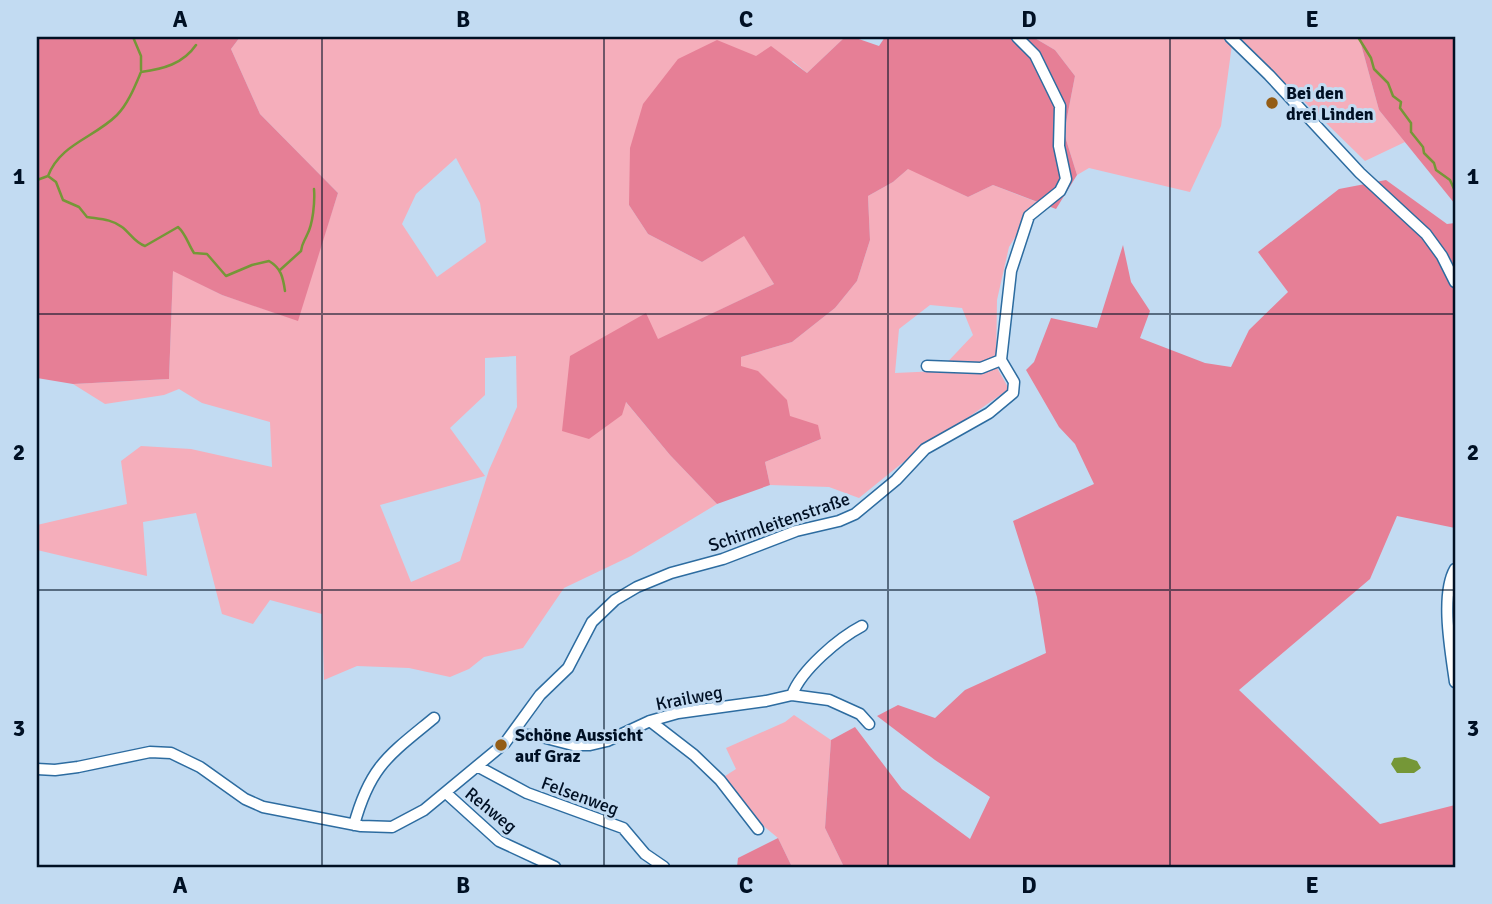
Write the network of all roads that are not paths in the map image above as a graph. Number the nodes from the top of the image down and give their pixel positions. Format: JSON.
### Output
{"nodes":[{"id":1,"x":1017,"y":37,"type":"edge"},
{"id":2,"x":1230,"y":37,"type":"edge"},
{"id":3,"x":1455,"y":282,"type":"edge"},
{"id":4,"x":1001,"y":360,"type":"junction"},
{"id":5,"x":927,"y":366,"type":"dead end"},
{"id":6,"x":1455,"y":569,"type":"edge"},
{"id":7,"x":862,"y":626,"type":"dead end"},
{"id":8,"x":1455,"y":682,"type":"edge"},
{"id":9,"x":792,"y":695,"type":"junction"},
{"id":10,"x":434,"y":718,"type":"dead end"},
{"id":11,"x":650,"y":721,"type":"junction"},
{"id":12,"x":869,"y":724,"type":"dead end"},
{"id":13,"x":513,"y":734,"type":"junction"},
{"id":14,"x":477,"y":766,"type":"junction"},
{"id":15,"x":37,"y":769,"type":"edge"},
{"id":16,"x":446,"y":793,"type":"junction"},
{"id":17,"x":355,"y":825,"type":"junction"},
{"id":18,"x":758,"y":829,"type":"dead end"},
{"id":19,"x":555,"y":867,"type":"edge"},
{"id":20,"x":664,"y":867,"type":"edge"}],
"edges":[{"from":1,"to":4,"type":"street","name":"Schirmleitenstraße"},
{"from":2,"to":3,"type":"street"},
{"from":4,"to":5,"type":"street"},
{"from":4,"to":13,"type":"street","name":"Schirmleitenstraße"},
{"from":6,"to":8,"type":"street"},
{"from":7,"to":9,"type":"street"},
{"from":9,"to":11,"type":"street","name":"Krailweg"},
{"from":9,"to":12,"type":"street","name":"Krailweg"},
{"from":10,"to":17,"type":"street"},
{"from":11,"to":13,"type":"street","name":"Krailweg"},
{"from":11,"to":18,"type":"street"},
{"from":13,"to":14,"type":"street","name":"Schirmleitenstraße"},
{"from":14,"to":16,"type":"street","name":"Schirmleitenstraße"},
{"from":14,"to":20,"type":"street","name":"Felsenweg"},
{"from":15,"to":17,"type":"street","name":"Schirmleitenstraße"},
{"from":16,"to":17,"type":"street","name":"Schirmleitenstraße"},
{"from":16,"to":19,"type":"street","name":"Rehweg"}]}
